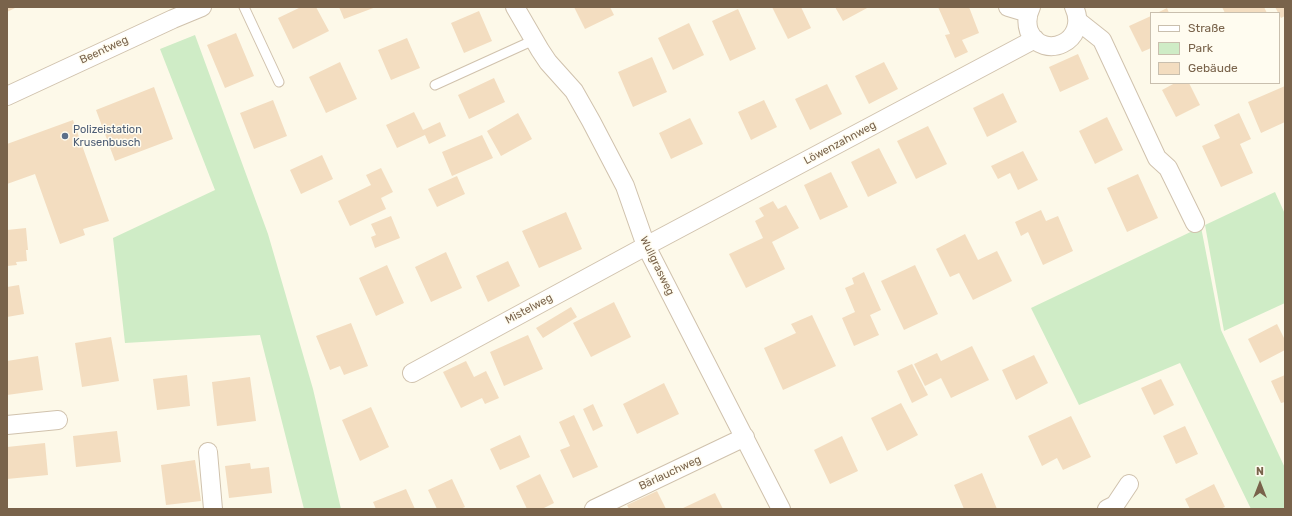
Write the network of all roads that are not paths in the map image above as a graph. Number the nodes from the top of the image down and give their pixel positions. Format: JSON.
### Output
{"nodes":[{"id":1,"x":202,"y":7,"type":"edge"},
{"id":2,"x":244,"y":7,"type":"edge"},
{"id":3,"x":515,"y":7,"type":"edge"},
{"id":4,"x":1008,"y":7,"type":"edge"},
{"id":5,"x":1030,"y":10,"type":"edge"},
{"id":6,"x":171,"y":13,"type":"edge"},
{"id":7,"x":1076,"y":14,"type":"edge"},
{"id":8,"x":1035,"y":39,"type":"junction"},
{"id":9,"x":534,"y":40,"type":"junction"},
{"id":10,"x":279,"y":82,"type":"dead end"},
{"id":11,"x":435,"y":85,"type":"dead end"},
{"id":12,"x":7,"y":96,"type":"edge"},
{"id":13,"x":1195,"y":223,"type":"dead end"},
{"id":14,"x":646,"y":246,"type":"junction"},
{"id":15,"x":412,"y":373,"type":"dead end"},
{"id":16,"x":58,"y":420,"type":"dead end"},
{"id":17,"x":7,"y":425,"type":"edge"},
{"id":18,"x":745,"y":437,"type":"junction"},
{"id":19,"x":208,"y":452,"type":"dead end"},
{"id":20,"x":1129,"y":484,"type":"dead end"},
{"id":21,"x":213,"y":509,"type":"edge"},
{"id":22,"x":594,"y":509,"type":"edge"},
{"id":23,"x":781,"y":509,"type":"edge"},
{"id":24,"x":1107,"y":509,"type":"edge"}],
"edges":[{"from":1,"to":6,"type":"street","name":"Beentweg"},
{"from":2,"to":10,"type":"lane"},
{"from":3,"to":9,"type":"street","name":"Wullgrasweg"},
{"from":4,"to":5,"type":"street"},
{"from":5,"to":8,"type":"street"},
{"from":6,"to":12,"type":"street","name":"Beentweg"},
{"from":7,"to":8,"type":"street"},
{"from":7,"to":13,"type":"street"},
{"from":8,"to":14,"type":"street","name":"Löwenzahnweg"},
{"from":9,"to":11,"type":"lane"},
{"from":9,"to":14,"type":"street","name":"Wullgrasweg"},
{"from":14,"to":15,"type":"street","name":"Mistelweg"},
{"from":14,"to":18,"type":"street","name":"Wullgrasweg"},
{"from":16,"to":17,"type":"street"},
{"from":18,"to":22,"type":"street","name":"Bärlauchweg"},
{"from":18,"to":23,"type":"street","name":"Wullgrasweg"},
{"from":19,"to":21,"type":"street"},
{"from":20,"to":24,"type":"street"}]}
